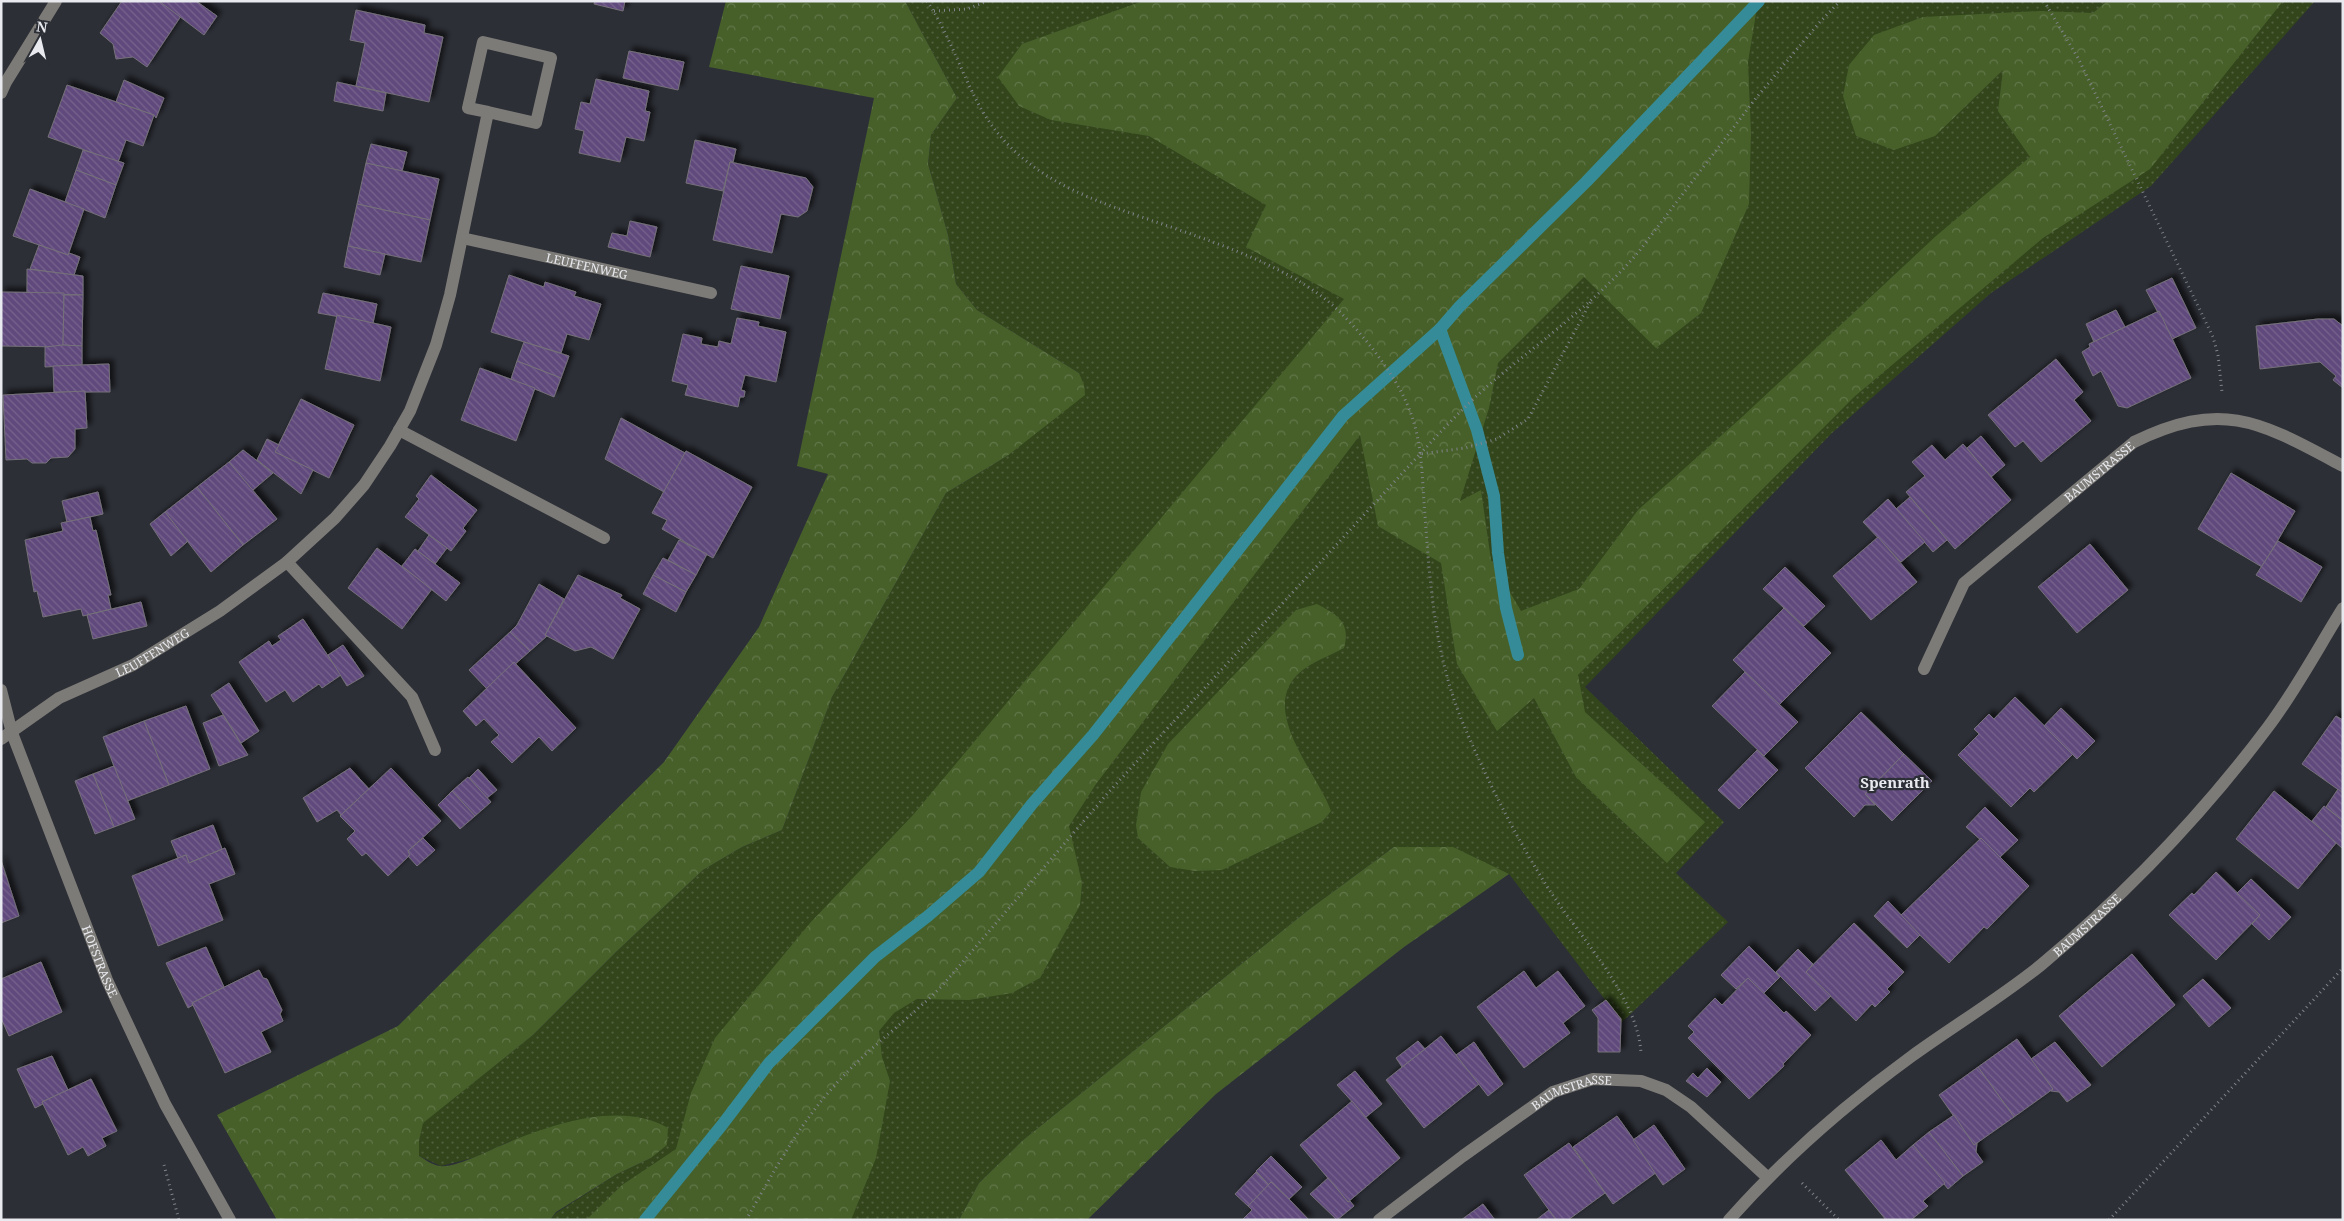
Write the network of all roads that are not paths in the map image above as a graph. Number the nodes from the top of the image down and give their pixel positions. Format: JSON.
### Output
{"nodes":[{"id":1,"x":56,"y":1,"type":"edge"},
{"id":2,"x":3,"y":85,"type":"edge"},
{"id":3,"x":488,"y":112,"type":"junction"},
{"id":4,"x":462,"y":238,"type":"junction"},
{"id":5,"x":711,"y":293,"type":"dead end"},
{"id":6,"x":399,"y":430,"type":"junction"},
{"id":7,"x":2343,"y":466,"type":"edge"},
{"id":8,"x":604,"y":538,"type":"dead end"},
{"id":9,"x":287,"y":562,"type":"junction"},
{"id":10,"x":2343,"y":608,"type":"edge"},
{"id":11,"x":1924,"y":669,"type":"dead end"},
{"id":12,"x":1,"y":690,"type":"edge"},
{"id":13,"x":6,"y":736,"type":"edge"},
{"id":14,"x":435,"y":750,"type":"dead end"},
{"id":15,"x":1767,"y":1177,"type":"junction"},
{"id":16,"x":230,"y":1220,"type":"edge"},
{"id":17,"x":1379,"y":1220,"type":"edge"},
{"id":18,"x":1729,"y":1220,"type":"edge"}],
"edges":[{"from":1,"to":2,"type":"street"},
{"from":3,"to":3,"type":"street"},
{"from":3,"to":4,"type":"street","name":"LEUFFENWEG"},
{"from":4,"to":5,"type":"street","name":"LEUFFENWEG"},
{"from":4,"to":6,"type":"street","name":"LEUFFENWEG"},
{"from":6,"to":8,"type":"street"},
{"from":6,"to":9,"type":"street","name":"LEUFFENWEG"},
{"from":7,"to":11,"type":"street","name":"BAUMSTRASSE"},
{"from":9,"to":13,"type":"street","name":"LEUFFENWEG"},
{"from":9,"to":14,"type":"street"},
{"from":10,"to":15,"type":"street","name":"BAUMSTRASSE"},
{"from":12,"to":13,"type":"street","name":"HOFSTRASSE"},
{"from":13,"to":16,"type":"street","name":"HOFSTRASSE"},
{"from":15,"to":17,"type":"street","name":"BAUMSTRASSE"},
{"from":15,"to":18,"type":"street","name":"BAUMSTRASSE"}]}
